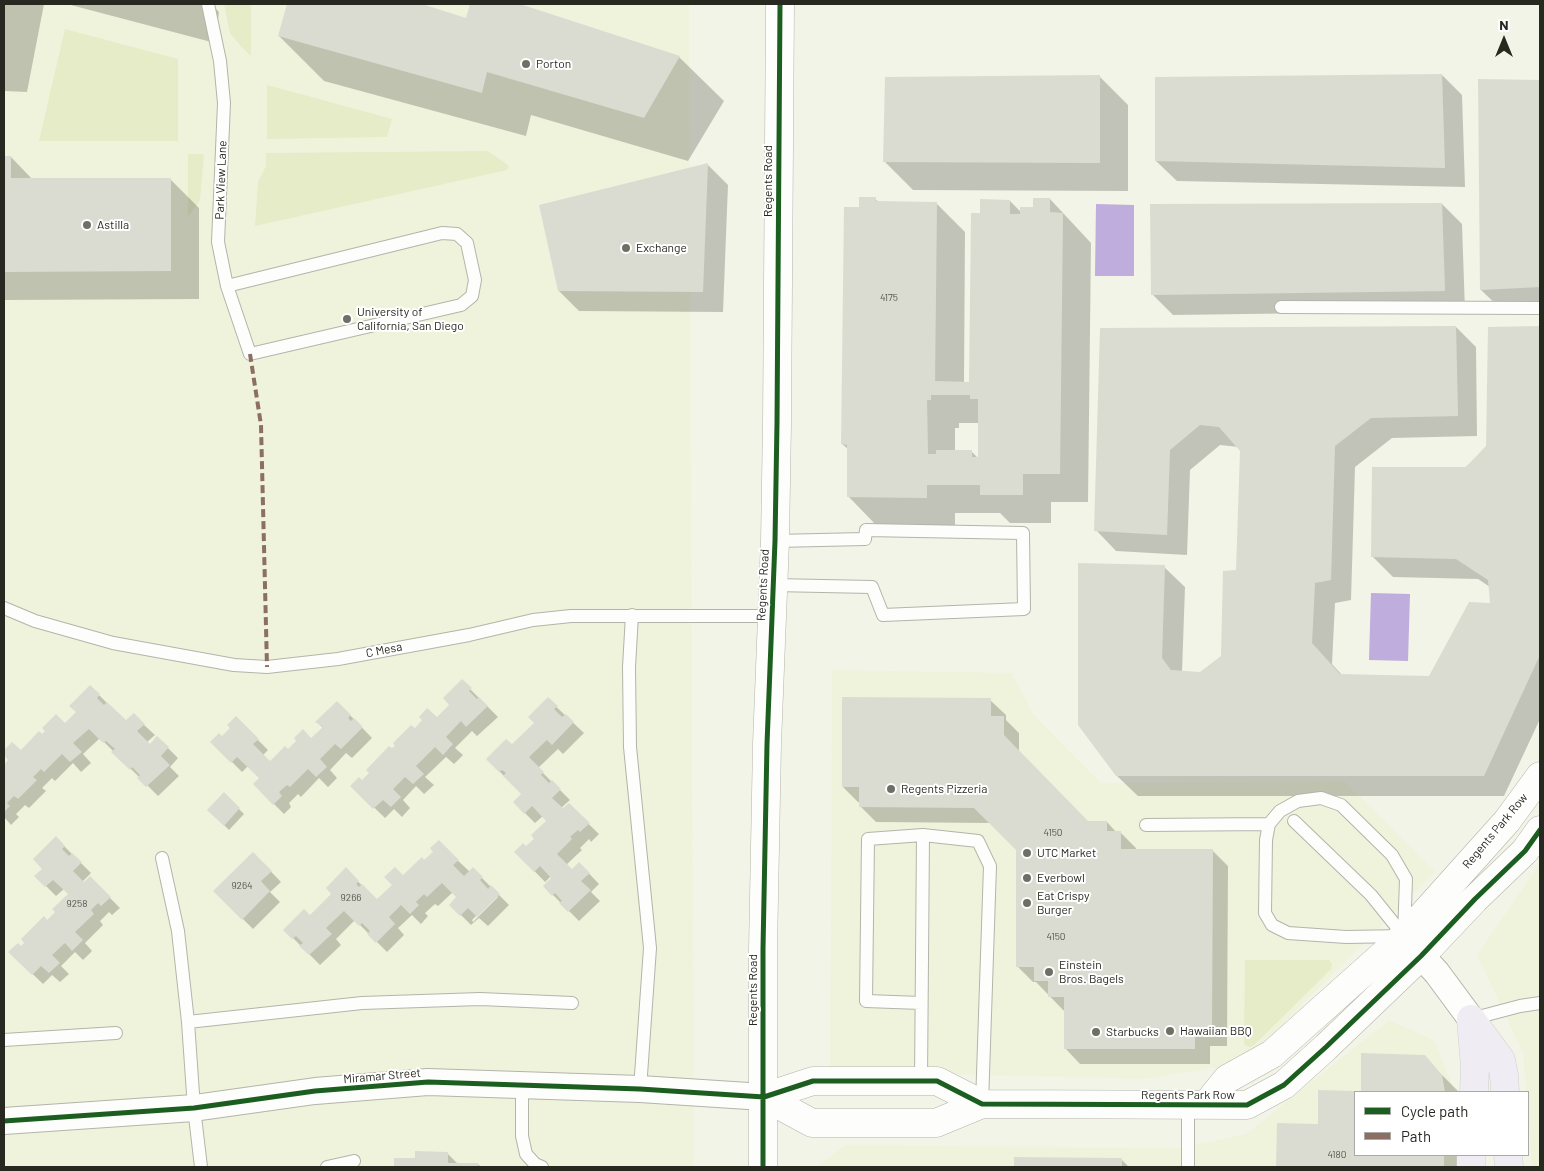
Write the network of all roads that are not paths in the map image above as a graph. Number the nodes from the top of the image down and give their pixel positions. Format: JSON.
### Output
{"nodes":[{"id":1,"x":208,"y":4,"type":"edge"},
{"id":2,"x":780,"y":4,"type":"edge"},
{"id":3,"x":228,"y":286,"type":"junction"},
{"id":4,"x":1281,"y":307,"type":"dead end"},
{"id":5,"x":1540,"y":308,"type":"edge"},
{"id":6,"x":775,"y":541,"type":"junction"},
{"id":7,"x":773,"y":585,"type":"junction"},
{"id":8,"x":4,"y":608,"type":"edge"},
{"id":9,"x":632,"y":616,"type":"junction"},
{"id":10,"x":771,"y":616,"type":"junction"},
{"id":11,"x":1540,"y":776,"type":"edge"},
{"id":12,"x":1294,"y":821,"type":"dead end"},
{"id":13,"x":1146,"y":824,"type":"dead end"},
{"id":14,"x":1269,"y":824,"type":"junction"},
{"id":15,"x":1540,"y":830,"type":"edge"},
{"id":16,"x":923,"y":835,"type":"junction"},
{"id":17,"x":162,"y":858,"type":"dead end"},
{"id":18,"x":1413,"y":946,"type":"junction"},
{"id":19,"x":1540,"y":1002,"type":"edge"},
{"id":20,"x":572,"y":1004,"type":"dead end"},
{"id":21,"x":921,"y":1004,"type":"junction"},
{"id":22,"x":1471,"y":1019,"type":"junction"},
{"id":23,"x":188,"y":1022,"type":"junction"},
{"id":24,"x":116,"y":1033,"type":"dead end"},
{"id":25,"x":4,"y":1040,"type":"edge"},
{"id":26,"x":921,"y":1081,"type":"junction"},
{"id":27,"x":522,"y":1084,"type":"junction"},
{"id":28,"x":640,"y":1089,"type":"junction"},
{"id":29,"x":1474,"y":1091,"type":"edge"},
{"id":30,"x":1505,"y":1091,"type":"edge"},
{"id":31,"x":764,"y":1097,"type":"junction"},
{"id":32,"x":982,"y":1104,"type":"junction"},
{"id":33,"x":1197,"y":1105,"type":"junction"},
{"id":34,"x":194,"y":1108,"type":"junction"},
{"id":35,"x":4,"y":1121,"type":"edge"},
{"id":36,"x":354,"y":1161,"type":"dead end"},
{"id":37,"x":201,"y":1167,"type":"edge"},
{"id":38,"x":326,"y":1167,"type":"edge"},
{"id":39,"x":542,"y":1167,"type":"edge"},
{"id":40,"x":763,"y":1167,"type":"edge"},
{"id":41,"x":1188,"y":1167,"type":"edge"}],
"edges":[{"from":1,"to":3,"type":"lane","name":"Park View Lane"},
{"from":2,"to":6,"type":"street","name":"Regents Road"},
{"from":3,"to":3,"type":"lane","name":"Park View Lane"},
{"from":4,"to":5,"type":"lane"},
{"from":6,"to":7,"type":"street","name":"Regents Road"},
{"from":6,"to":7,"type":"lane"},
{"from":7,"to":10,"type":"street","name":"Regents Road"},
{"from":8,"to":9,"type":"lane","name":"C Mesa"},
{"from":9,"to":10,"type":"lane","name":"C Mesa"},
{"from":9,"to":28,"type":"lane"},
{"from":10,"to":31,"type":"street","name":"Regents Road"},
{"from":11,"to":18,"type":"street","name":"Regents Park Row"},
{"from":12,"to":18,"type":"lane"},
{"from":13,"to":14,"type":"lane"},
{"from":14,"to":18,"type":"lane"},
{"from":14,"to":18,"type":"lane"},
{"from":15,"to":18,"type":"street","name":"Regents Park Row"},
{"from":16,"to":21,"type":"lane"},
{"from":16,"to":21,"type":"lane"},
{"from":16,"to":32,"type":"lane"},
{"from":17,"to":23,"type":"lane"},
{"from":18,"to":22,"type":"street"},
{"from":18,"to":33,"type":"street","name":"Regents Park Row"},
{"from":19,"to":22,"type":"lane"},
{"from":20,"to":23,"type":"lane"},
{"from":21,"to":26,"type":"lane"},
{"from":22,"to":29,"type":"main road"},
{"from":22,"to":30,"type":"main road"},
{"from":23,"to":34,"type":"lane"},
{"from":24,"to":25,"type":"lane"},
{"from":26,"to":31,"type":"street","name":"Regents Park Row"},
{"from":26,"to":32,"type":"street","name":"Regents Park Row"},
{"from":27,"to":28,"type":"street","name":"Miramar Street"},
{"from":27,"to":34,"type":"street","name":"Miramar Street"},
{"from":27,"to":39,"type":"lane"},
{"from":28,"to":31,"type":"street","name":"Miramar Street"},
{"from":31,"to":32,"type":"street"},
{"from":31,"to":40,"type":"street","name":"Regents Road"},
{"from":32,"to":33,"type":"street","name":"Regents Park Row"},
{"from":33,"to":41,"type":"lane"},
{"from":34,"to":35,"type":"street","name":"Miramar Street"},
{"from":34,"to":37,"type":"lane"},
{"from":36,"to":38,"type":"lane"}]}
